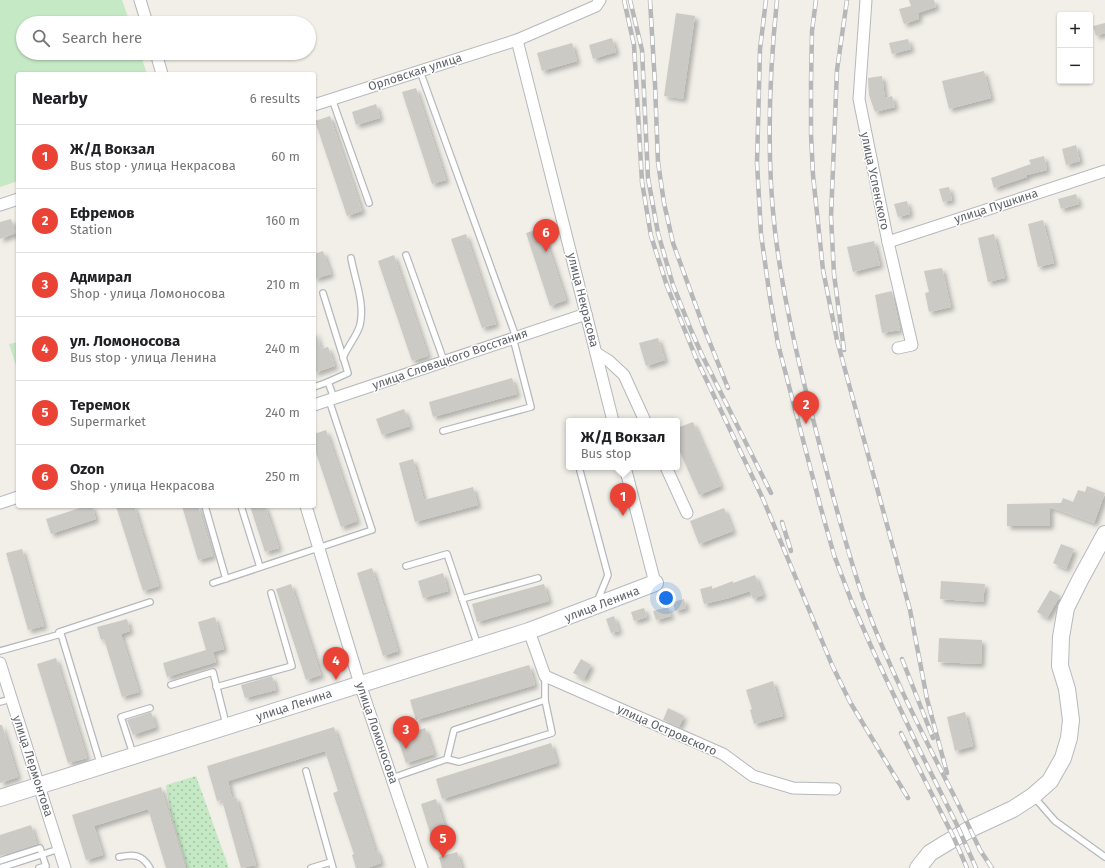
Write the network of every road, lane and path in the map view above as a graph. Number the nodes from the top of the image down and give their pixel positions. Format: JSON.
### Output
{"nodes":[{"id":1,"x":140,"y":0,"type":"edge"},
{"id":2,"x":600,"y":0,"type":"edge"},
{"id":3,"x":866,"y":0,"type":"edge"},
{"id":4,"x":145,"y":16,"type":"edge"},
{"id":5,"x":517,"y":40,"type":"junction"},
{"id":6,"x":158,"y":60,"type":"edge"},
{"id":7,"x":420,"y":71,"type":"junction"},
{"id":8,"x":161,"y":72,"type":"edge"},
{"id":9,"x":332,"y":99,"type":"junction"},
{"id":10,"x":316,"y":104,"type":"edge"},
{"id":11,"x":1105,"y":171,"type":"edge"},
{"id":12,"x":16,"y":200,"type":"edge"},
{"id":13,"x":369,"y":202,"type":"dead end"},
{"id":14,"x":0,"y":205,"type":"edge"},
{"id":15,"x":888,"y":242,"type":"junction"},
{"id":16,"x":406,"y":255,"type":"dead end"},
{"id":17,"x":351,"y":258,"type":"dead end"},
{"id":18,"x":323,"y":293,"type":"dead end"},
{"id":19,"x":586,"y":314,"type":"junction"},
{"id":20,"x":515,"y":338,"type":"junction"},
{"id":21,"x":898,"y":348,"type":"dead end"},
{"id":22,"x":596,"y":353,"type":"junction"},
{"id":23,"x":343,"y":359,"type":"junction"},
{"id":24,"x":444,"y":361,"type":"junction"},
{"id":25,"x":328,"y":382,"type":"junction"},
{"id":26,"x":316,"y":386,"type":"edge"},
{"id":27,"x":331,"y":399,"type":"junction"},
{"id":28,"x":316,"y":404,"type":"edge"},
{"id":29,"x":613,"y":418,"type":"edge"},
{"id":30,"x":644,"y":418,"type":"edge"},
{"id":31,"x":443,"y":431,"type":"dead end"},
{"id":32,"x":580,"y":470,"type":"edge"},
{"id":33,"x":626,"y":470,"type":"edge"},
{"id":34,"x":667,"y":470,"type":"edge"},
{"id":35,"x":16,"y":498,"type":"edge"},
{"id":36,"x":0,"y":503,"type":"edge"},
{"id":37,"x":206,"y":508,"type":"edge"},
{"id":38,"x":242,"y":508,"type":"edge"},
{"id":39,"x":307,"y":508,"type":"edge"},
{"id":40,"x":687,"y":513,"type":"dead end"},
{"id":41,"x":1105,"y":534,"type":"edge"},
{"id":42,"x":319,"y":548,"type":"junction"},
{"id":43,"x":406,"y":566,"type":"dead end"},
{"id":44,"x":260,"y":568,"type":"junction"},
{"id":45,"x":538,"y":578,"type":"dead end"},
{"id":46,"x":226,"y":579,"type":"junction"},
{"id":47,"x":213,"y":583,"type":"dead end"},
{"id":48,"x":655,"y":583,"type":"joint"},
{"id":49,"x":271,"y":593,"type":"dead end"},
{"id":50,"x":462,"y":599,"type":"junction"},
{"id":51,"x":150,"y":602,"type":"dead end"},
{"id":52,"x":595,"y":606,"type":"junction"},
{"id":53,"x":529,"y":631,"type":"junction"},
{"id":54,"x":61,"y":634,"type":"junction"},
{"id":55,"x":478,"y":647,"type":"junction"},
{"id":56,"x":0,"y":651,"type":"edge"},
{"id":57,"x":0,"y":663,"type":"edge"},
{"id":58,"x":545,"y":676,"type":"junction"},
{"id":59,"x":360,"y":684,"type":"junction"},
{"id":60,"x":171,"y":685,"type":"dead end"},
{"id":61,"x":216,"y":687,"type":"junction"},
{"id":62,"x":11,"y":699,"type":"junction"},
{"id":63,"x":545,"y":700,"type":"junction"},
{"id":64,"x":0,"y":702,"type":"edge"},
{"id":65,"x":150,"y":708,"type":"dead end"},
{"id":66,"x":226,"y":727,"type":"junction"},
{"id":67,"x":133,"y":756,"type":"junction"},
{"id":68,"x":447,"y":759,"type":"junction"},
{"id":69,"x":101,"y":766,"type":"junction"},
{"id":70,"x":306,"y":771,"type":"dead end"},
{"id":71,"x":392,"y":778,"type":"junction"},
{"id":72,"x":39,"y":786,"type":"junction"},
{"id":73,"x":835,"y":789,"type":"dead end"},
{"id":74,"x":1033,"y":796,"type":"junction"},
{"id":75,"x":0,"y":798,"type":"edge"},
{"id":76,"x":59,"y":849,"type":"junction"},
{"id":77,"x":42,"y":855,"type":"junction"},
{"id":78,"x":119,"y":857,"type":"dead end"},
{"id":79,"x":1105,"y":857,"type":"edge"},
{"id":80,"x":0,"y":861,"type":"edge"},
{"id":81,"x":331,"y":862,"type":"junction"},
{"id":82,"x":0,"y":868,"type":"edge"},
{"id":83,"x":39,"y":868,"type":"edge"},
{"id":84,"x":65,"y":868,"type":"edge"},
{"id":85,"x":150,"y":868,"type":"edge"},
{"id":86,"x":311,"y":868,"type":"edge"},
{"id":87,"x":333,"y":868,"type":"edge"},
{"id":88,"x":422,"y":868,"type":"edge"},
{"id":89,"x":918,"y":868,"type":"edge"}],
"edges":[{"from":1,"to":4,"type":"street"},
{"from":2,"to":5,"type":"street","name":"Орловская улица"},
{"from":3,"to":15,"type":"street","name":"улица Успенского"},
{"from":5,"to":7,"type":"street","name":"Орловская улица"},
{"from":5,"to":19,"type":"street","name":"улица Некрасова"},
{"from":6,"to":8,"type":"street"},
{"from":7,"to":9,"type":"street","name":"Орловская улица"},
{"from":7,"to":20,"type":"lane"},
{"from":9,"to":10,"type":"street","name":"Орловская улица"},
{"from":9,"to":13,"type":"lane"},
{"from":11,"to":15,"type":"street","name":"улица Пушкина"},
{"from":12,"to":14,"type":"street"},
{"from":15,"to":21,"type":"street","name":"улица Успенского"},
{"from":16,"to":24,"type":"lane"},
{"from":17,"to":23,"type":"lane"},
{"from":18,"to":23,"type":"lane"},
{"from":19,"to":20,"type":"street","name":"улица Словацкого Восстания"},
{"from":19,"to":22,"type":"street","name":"улица Некрасова"},
{"from":20,"to":24,"type":"street","name":"улица Словацкого Восстания"},
{"from":20,"to":31,"type":"lane"},
{"from":22,"to":29,"type":"street","name":"улица Некрасова"},
{"from":22,"to":30,"type":"street"},
{"from":23,"to":25,"type":"lane"},
{"from":24,"to":27,"type":"street","name":"улица Словацкого Восстания"},
{"from":25,"to":26,"type":"lane"},
{"from":25,"to":27,"type":"lane"},
{"from":27,"to":28,"type":"street","name":"улица Словацкого Восстания"},
{"from":27,"to":42,"type":"lane"},
{"from":32,"to":52,"type":"lane"},
{"from":33,"to":48,"type":"street"},
{"from":34,"to":40,"type":"street"},
{"from":35,"to":36,"type":"street"},
{"from":37,"to":46,"type":"lane"},
{"from":38,"to":44,"type":"lane"},
{"from":39,"to":42,"type":"street","name":"улица Ломоносова"},
{"from":41,"to":74,"type":"main road"},
{"from":42,"to":44,"type":"lane"},
{"from":42,"to":59,"type":"street","name":"улица Ломоносова"},
{"from":43,"to":50,"type":"lane"},
{"from":44,"to":46,"type":"lane"},
{"from":45,"to":50,"type":"lane"},
{"from":46,"to":47,"type":"lane"},
{"from":48,"to":52,"type":"main road","name":"улица Ленина"},
{"from":49,"to":61,"type":"lane"},
{"from":50,"to":55,"type":"lane"},
{"from":51,"to":54,"type":"lane"},
{"from":52,"to":53,"type":"main road","name":"улица Ленина"},
{"from":53,"to":55,"type":"main road","name":"улица Ленина"},
{"from":53,"to":58,"type":"street"},
{"from":54,"to":56,"type":"lane"},
{"from":54,"to":69,"type":"lane"},
{"from":55,"to":59,"type":"main road","name":"улица Ленина"},
{"from":57,"to":62,"type":"street","name":"улица Лермонтова"},
{"from":58,"to":63,"type":"lane"},
{"from":58,"to":73,"type":"street","name":"улица Островского"},
{"from":59,"to":66,"type":"main road","name":"улица Ленина"},
{"from":59,"to":71,"type":"street","name":"улица Ломоносова"},
{"from":60,"to":61,"type":"lane"},
{"from":61,"to":66,"type":"lane"},
{"from":62,"to":64,"type":"lane"},
{"from":62,"to":72,"type":"street","name":"улица Лермонтова"},
{"from":63,"to":68,"type":"lane"},
{"from":63,"to":68,"type":"lane"},
{"from":65,"to":67,"type":"lane"},
{"from":66,"to":67,"type":"main road","name":"улица Ленина"},
{"from":67,"to":69,"type":"main road","name":"улица Ленина"},
{"from":68,"to":71,"type":"lane"},
{"from":69,"to":72,"type":"main road","name":"улица Ленина"},
{"from":70,"to":81,"type":"lane"},
{"from":71,"to":88,"type":"street","name":"улица Ломоносова"},
{"from":72,"to":75,"type":"main road","name":"улица Ленина"},
{"from":72,"to":76,"type":"street","name":"улица Лермонтова"},
{"from":74,"to":79,"type":"lane"},
{"from":74,"to":89,"type":"main road"},
{"from":76,"to":77,"type":"lane"},
{"from":76,"to":84,"type":"street","name":"улица Лермонтова"},
{"from":77,"to":80,"type":"lane"},
{"from":77,"to":82,"type":"lane"},
{"from":77,"to":83,"type":"lane"},
{"from":78,"to":85,"type":"lane"},
{"from":81,"to":86,"type":"lane"},
{"from":81,"to":87,"type":"lane"}]}
